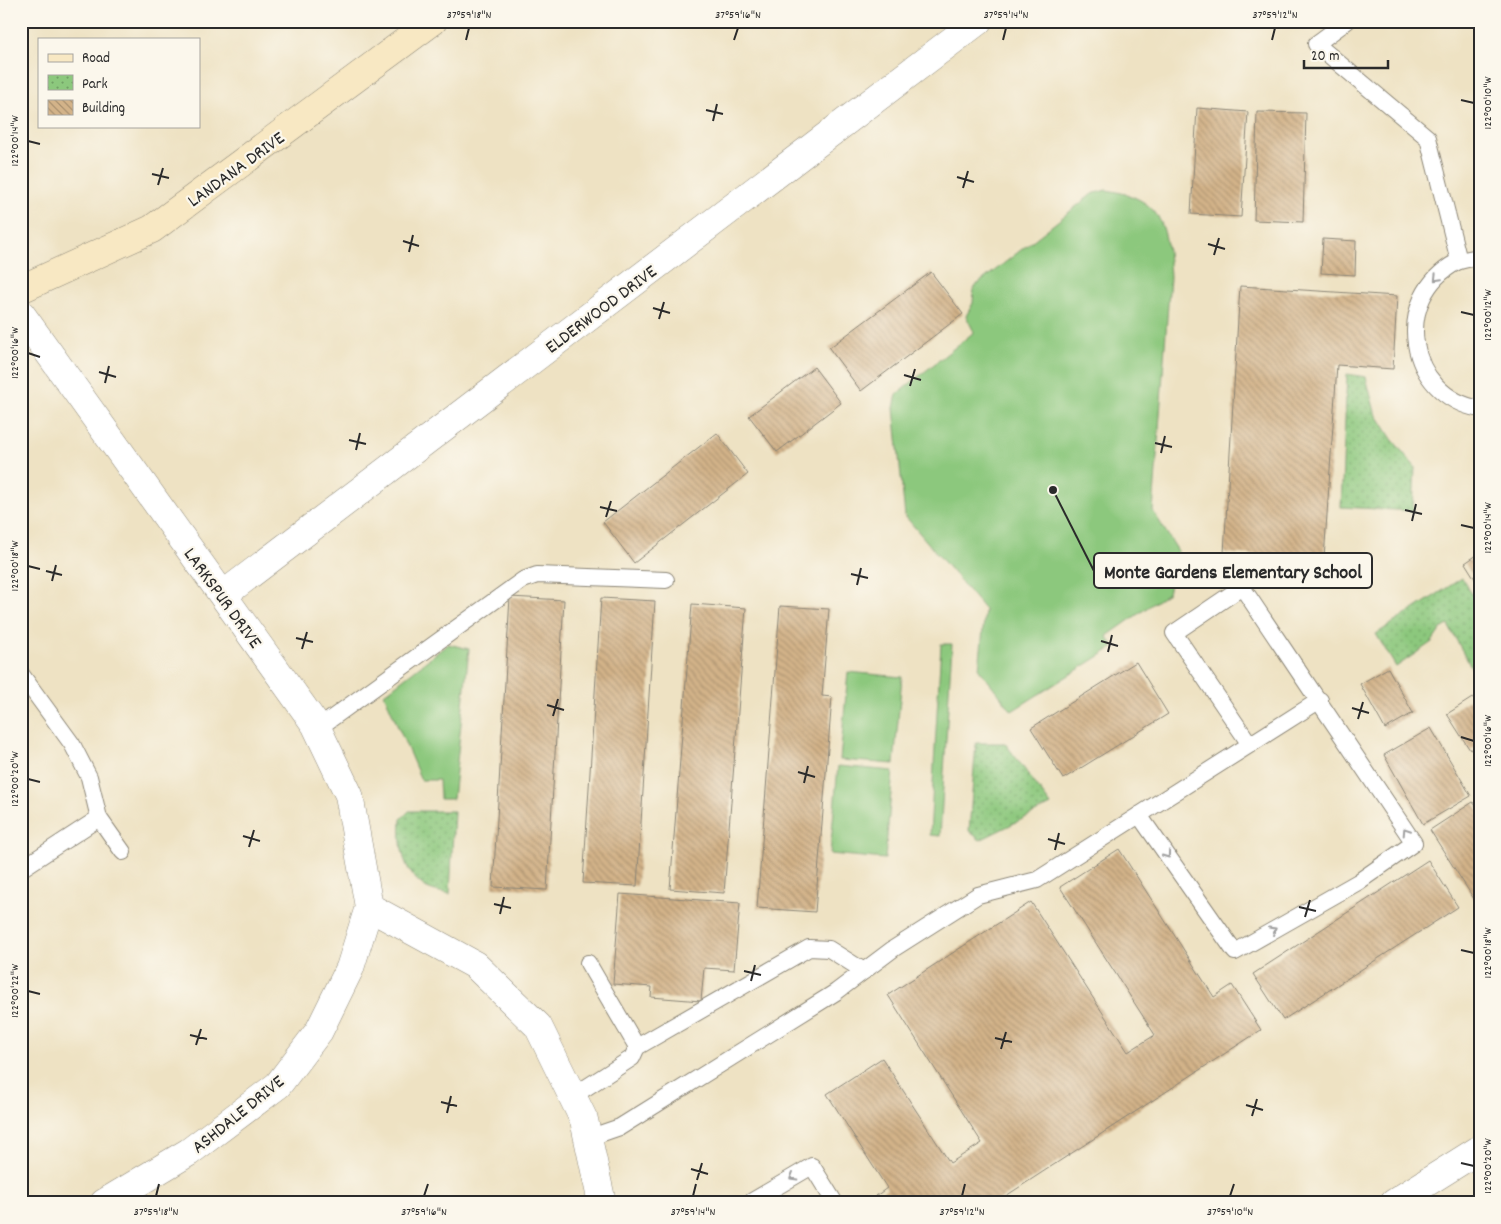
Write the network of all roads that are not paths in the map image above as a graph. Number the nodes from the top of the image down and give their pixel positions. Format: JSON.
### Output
{"nodes":[{"id":1,"x":433,"y":21,"type":"edge"},
{"id":2,"x":978,"y":21,"type":"edge"},
{"id":3,"x":1347,"y":21,"type":"edge"},
{"id":4,"x":1480,"y":257,"type":"edge"},
{"id":5,"x":1459,"y":261,"type":"junction"},
{"id":6,"x":21,"y":289,"type":"edge"},
{"id":7,"x":21,"y":314,"type":"edge"},
{"id":8,"x":1480,"y":410,"type":"edge"},
{"id":9,"x":666,"y":580,"type":"dead end"},
{"id":10,"x":223,"y":595,"type":"junction"},
{"id":11,"x":21,"y":674,"type":"edge"},
{"id":12,"x":1320,"y":700,"type":"junction"},
{"id":13,"x":317,"y":729,"type":"junction"},
{"id":14,"x":1249,"y":743,"type":"junction"},
{"id":15,"x":1139,"y":815,"type":"junction"},
{"id":16,"x":99,"y":818,"type":"junction"},
{"id":17,"x":123,"y":852,"type":"dead end"},
{"id":18,"x":21,"y":869,"type":"edge"},
{"id":19,"x":369,"y":907,"type":"junction"},
{"id":20,"x":588,"y":963,"type":"dead end"},
{"id":21,"x":864,"y":971,"type":"junction"},
{"id":22,"x":638,"y":1047,"type":"junction"},
{"id":23,"x":572,"y":1096,"type":"junction"},
{"id":24,"x":588,"y":1138,"type":"junction"},
{"id":25,"x":1480,"y":1149,"type":"edge"},
{"id":26,"x":1402,"y":1201,"type":"edge"},
{"id":27,"x":104,"y":1203,"type":"edge"},
{"id":28,"x":602,"y":1203,"type":"edge"},
{"id":29,"x":749,"y":1203,"type":"edge"},
{"id":30,"x":835,"y":1203,"type":"edge"}],
"edges":[{"from":1,"to":6,"type":"street","name":"LANDANA DRIVE"},
{"from":2,"to":10,"type":"street","name":"ELDERWOOD DRIVE"},
{"from":3,"to":5,"type":"lane"},
{"from":4,"to":5,"type":"lane"},
{"from":5,"to":8,"type":"lane","one_way":true},
{"from":7,"to":10,"type":"street","name":"LARKSPUR DRIVE"},
{"from":9,"to":13,"type":"lane"},
{"from":10,"to":13,"type":"street","name":"LARKSPUR DRIVE"},
{"from":11,"to":16,"type":"lane"},
{"from":12,"to":14,"type":"lane"},
{"from":12,"to":14,"type":"lane"},
{"from":15,"to":12,"type":"lane","one_way":true},
{"from":13,"to":19,"type":"street","name":"LARKSPUR DRIVE"},
{"from":14,"to":15,"type":"lane"},
{"from":15,"to":21,"type":"lane"},
{"from":16,"to":17,"type":"lane"},
{"from":16,"to":18,"type":"lane"},
{"from":19,"to":23,"type":"street"},
{"from":19,"to":27,"type":"street","name":"ASHDALE DRIVE"},
{"from":20,"to":22,"type":"lane"},
{"from":21,"to":22,"type":"lane"},
{"from":21,"to":24,"type":"lane"},
{"from":22,"to":23,"type":"lane"},
{"from":23,"to":24,"type":"street"},
{"from":24,"to":28,"type":"street"},
{"from":25,"to":26,"type":"street"},
{"from":30,"to":29,"type":"lane","one_way":true}]}
